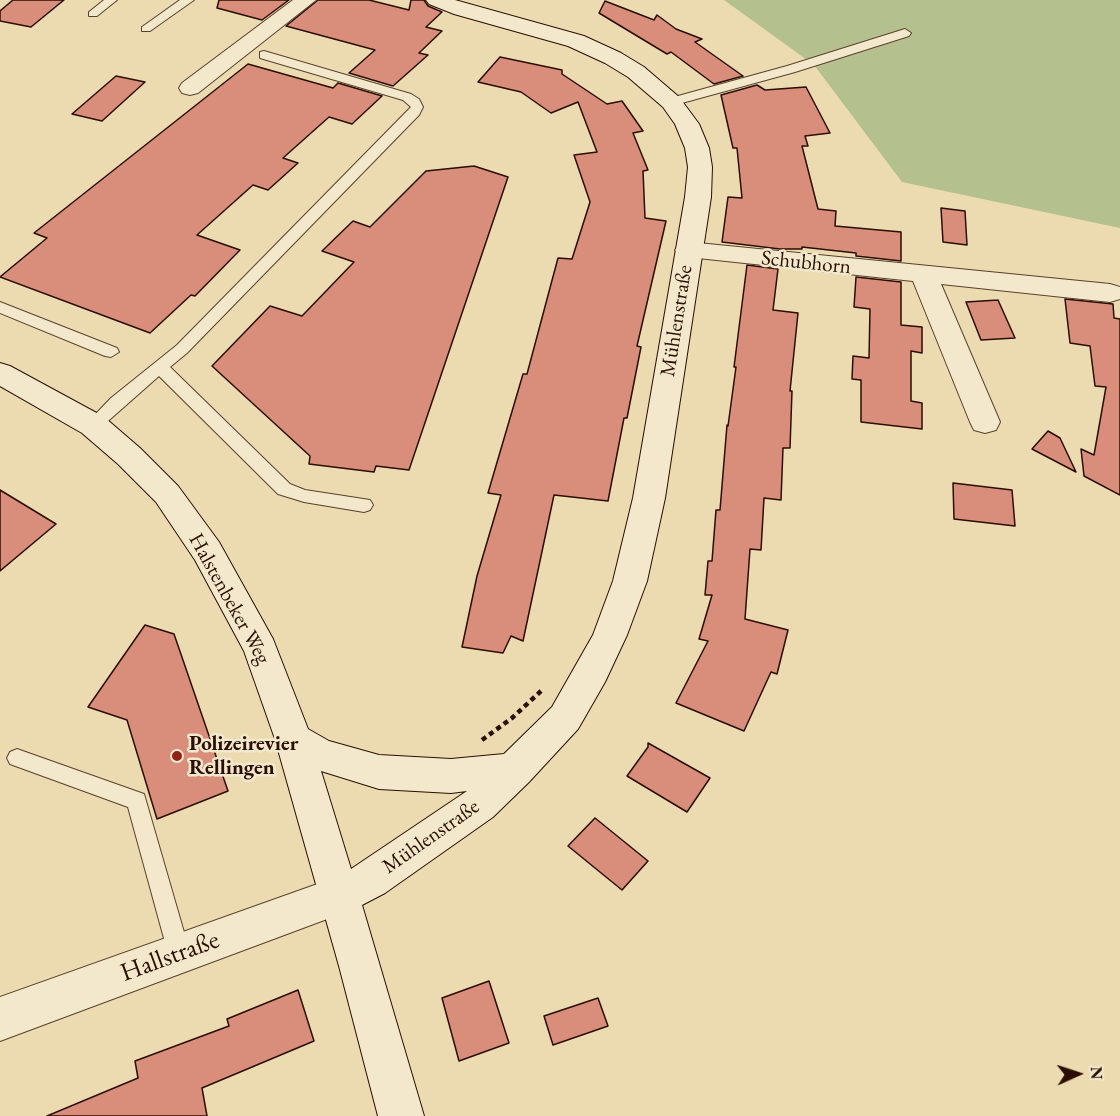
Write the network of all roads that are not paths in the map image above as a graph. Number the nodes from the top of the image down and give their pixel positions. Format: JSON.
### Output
{"nodes":[{"id":1,"x":111,"y":0,"type":"edge"},
{"id":2,"x":188,"y":0,"type":"edge"},
{"id":3,"x":306,"y":0,"type":"edge"},
{"id":4,"x":436,"y":0,"type":"edge"},
{"id":5,"x":93,"y":14,"type":"dead end"},
{"id":6,"x":146,"y":29,"type":"dead end"},
{"id":7,"x":905,"y":33,"type":"dead end"},
{"id":8,"x":264,"y":55,"type":"dead end"},
{"id":9,"x":190,"y":88,"type":"dead end"},
{"id":10,"x":671,"y":102,"type":"junction"},
{"id":11,"x":688,"y":250,"type":"junction"},
{"id":12,"x":924,"y":275,"type":"junction"},
{"id":13,"x":1110,"y":293,"type":"dead end"},
{"id":14,"x":0,"y":307,"type":"edge"},
{"id":15,"x":111,"y":352,"type":"dead end"},
{"id":16,"x":160,"y":367,"type":"junction"},
{"id":17,"x":0,"y":373,"type":"edge"},
{"id":18,"x":985,"y":422,"type":"dead end"},
{"id":19,"x":93,"y":425,"type":"junction"},
{"id":20,"x":364,"y":505,"type":"dead end"},
{"id":21,"x":293,"y":739,"type":"junction"},
{"id":22,"x":17,"y":758,"type":"dead end"},
{"id":23,"x":516,"y":770,"type":"junction"},
{"id":24,"x":340,"y":895,"type":"junction"},
{"id":25,"x":178,"y":953,"type":"junction"},
{"id":26,"x":0,"y":1019,"type":"edge"},
{"id":27,"x":401,"y":1116,"type":"edge"}],
"edges":[{"from":1,"to":5,"type":"lane"},
{"from":2,"to":6,"type":"lane"},
{"from":3,"to":9,"type":"street"},
{"from":4,"to":10,"type":"street","name":"Mühlenstraße"},
{"from":7,"to":10,"type":"lane"},
{"from":8,"to":16,"type":"lane"},
{"from":10,"to":11,"type":"street","name":"Mühlenstraße"},
{"from":11,"to":12,"type":"street","name":"Schubhorn"},
{"from":11,"to":23,"type":"street","name":"Mühlenstraße"},
{"from":12,"to":13,"type":"street","name":"Schubhorn"},
{"from":12,"to":18,"type":"street"},
{"from":14,"to":15,"type":"lane"},
{"from":16,"to":19,"type":"lane"},
{"from":16,"to":20,"type":"lane"},
{"from":17,"to":19,"type":"street","name":"Halstenbeker Weg"},
{"from":19,"to":21,"type":"street","name":"Halstenbeker Weg"},
{"from":21,"to":23,"type":"street","name":"Mühlenstraße"},
{"from":21,"to":24,"type":"street","name":"Halstenbeker Weg"},
{"from":22,"to":25,"type":"lane"},
{"from":23,"to":24,"type":"street","name":"Mühlenstraße"},
{"from":24,"to":25,"type":"street","name":"Hallstraße"},
{"from":24,"to":27,"type":"street","name":"Halstenbeker Weg"},
{"from":25,"to":26,"type":"street","name":"Hallstraße"}]}
